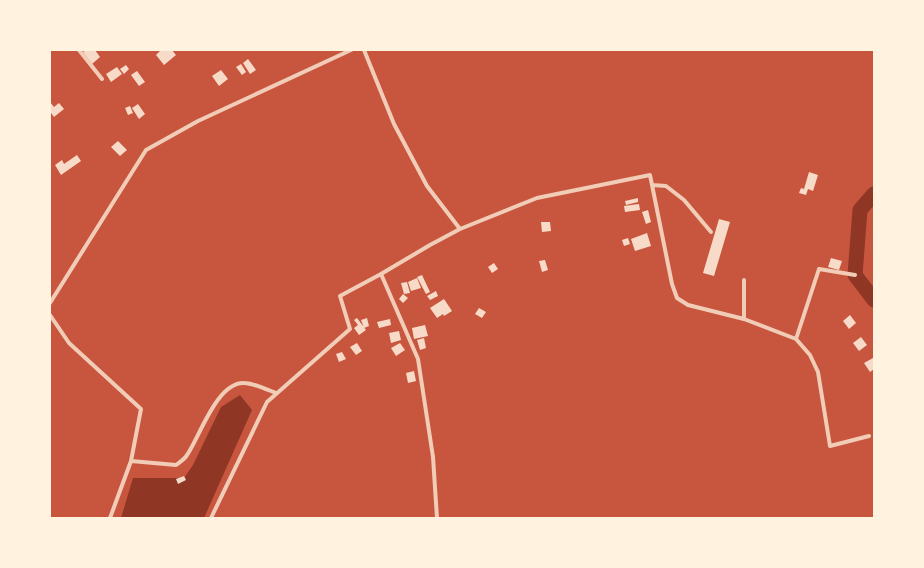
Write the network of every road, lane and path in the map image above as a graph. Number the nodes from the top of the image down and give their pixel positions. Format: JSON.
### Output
{"nodes":[{"id":1,"x":79,"y":50,"type":"edge"},
{"id":2,"x":351,"y":50,"type":"edge"},
{"id":3,"x":364,"y":50,"type":"edge"},
{"id":4,"x":102,"y":79,"type":"dead end"},
{"id":5,"x":652,"y":185,"type":"junction"},
{"id":6,"x":460,"y":229,"type":"junction"},
{"id":7,"x":711,"y":232,"type":"dead end"},
{"id":8,"x":381,"y":274,"type":"junction"},
{"id":9,"x":855,"y":275,"type":"dead end"},
{"id":10,"x":744,"y":280,"type":"dead end"},
{"id":11,"x":50,"y":303,"type":"edge"},
{"id":12,"x":50,"y":315,"type":"edge"},
{"id":13,"x":744,"y":318,"type":"junction"},
{"id":14,"x":796,"y":339,"type":"junction"},
{"id":15,"x":276,"y":394,"type":"junction"},
{"id":16,"x":869,"y":436,"type":"dead end"},
{"id":17,"x":131,"y":461,"type":"junction"},
{"id":18,"x":110,"y":518,"type":"edge"},
{"id":19,"x":211,"y":518,"type":"edge"},
{"id":20,"x":437,"y":518,"type":"edge"}],
"edges":[{"from":1,"to":4,"type":"street"},
{"from":2,"to":11,"type":"street"},
{"from":3,"to":6,"type":"street"},
{"from":5,"to":6,"type":"street"},
{"from":5,"to":7,"type":"street"},
{"from":5,"to":13,"type":"street"},
{"from":6,"to":8,"type":"street"},
{"from":8,"to":15,"type":"street"},
{"from":8,"to":20,"type":"street"},
{"from":9,"to":14,"type":"street"},
{"from":10,"to":13,"type":"street"},
{"from":12,"to":17,"type":"street"},
{"from":13,"to":14,"type":"street"},
{"from":14,"to":16,"type":"street"},
{"from":15,"to":17,"type":"street"},
{"from":15,"to":19,"type":"street"},
{"from":17,"to":18,"type":"street"}]}
